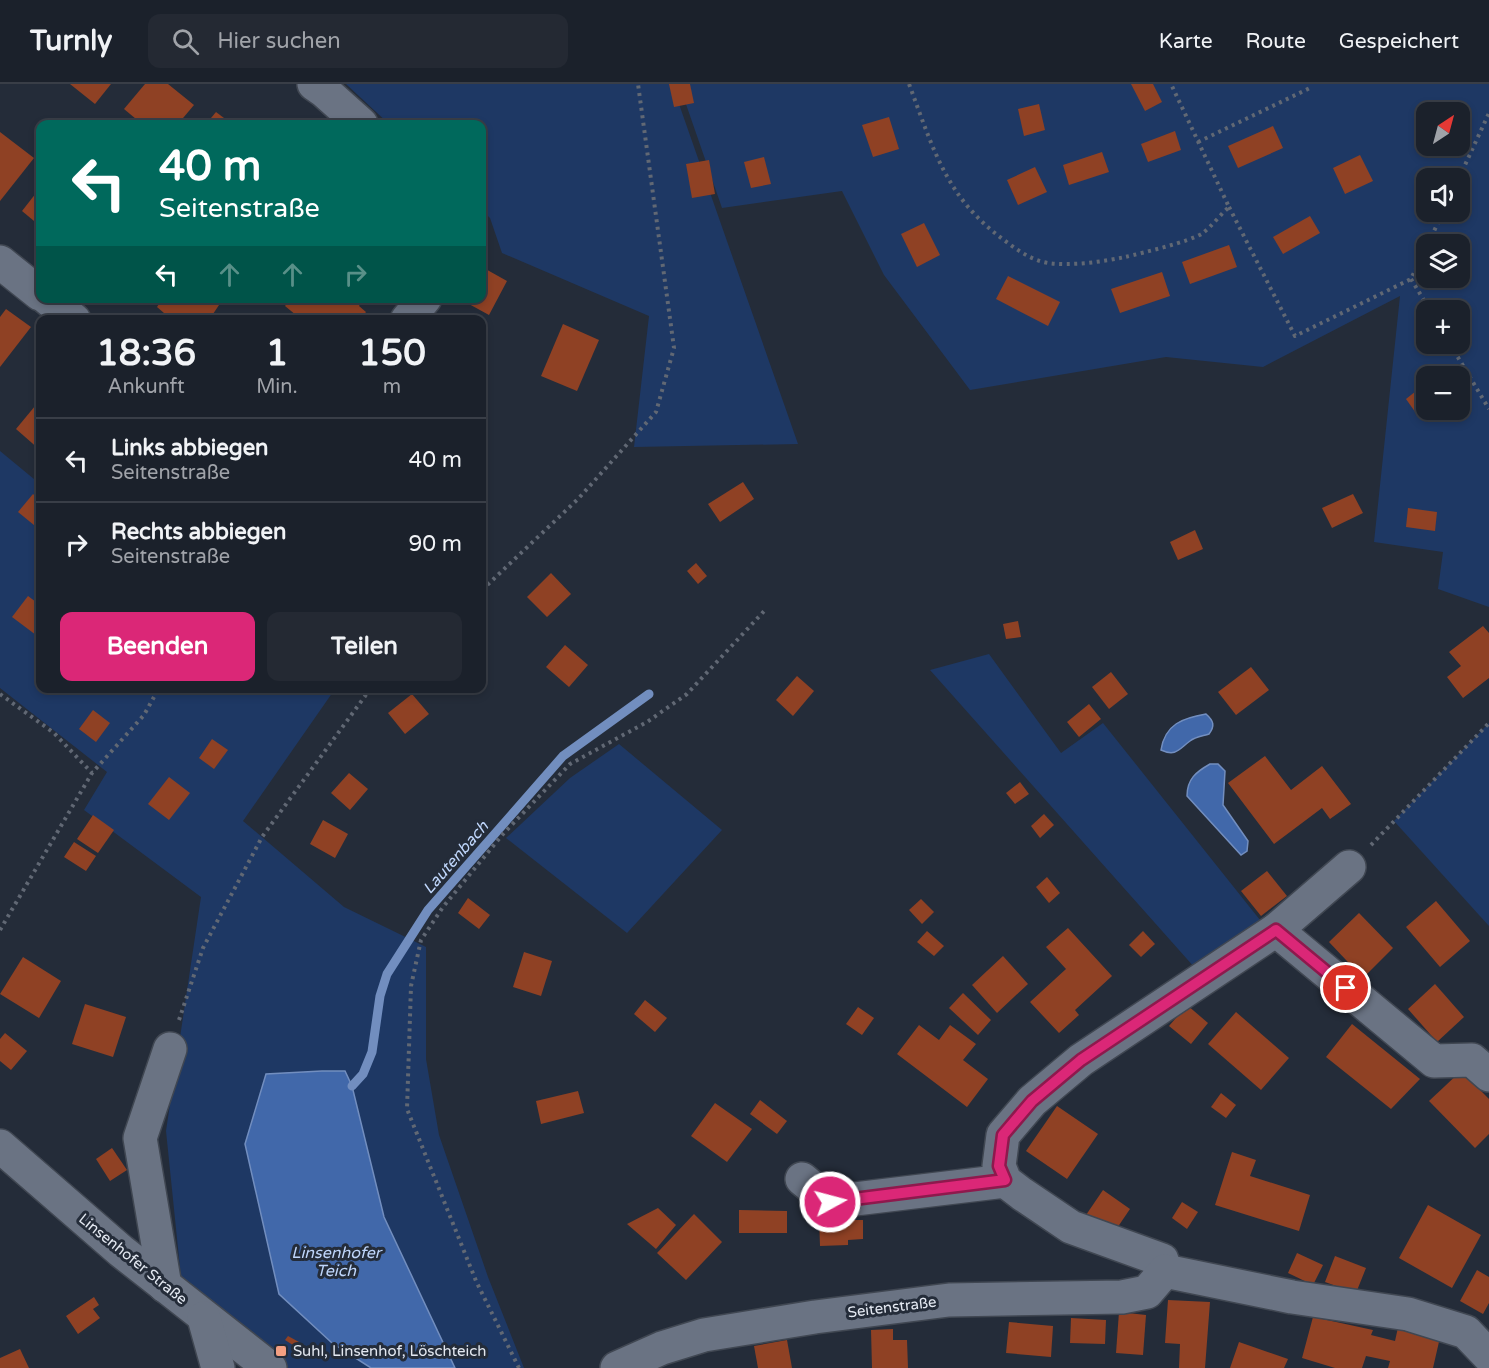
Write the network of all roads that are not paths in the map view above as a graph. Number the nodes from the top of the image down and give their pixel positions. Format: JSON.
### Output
{"nodes":[{"id":1,"x":314,"y":84,"type":"edge"},
{"id":2,"x":357,"y":120,"type":"edge"},
{"id":3,"x":0,"y":262,"type":"edge"},
{"id":4,"x":36,"y":291,"type":"edge"},
{"id":5,"x":53,"y":303,"type":"edge"},
{"id":6,"x":421,"y":303,"type":"edge"},
{"id":7,"x":68,"y":315,"type":"edge"},
{"id":8,"x":411,"y":315,"type":"edge"},
{"id":9,"x":1349,"y":867,"type":"road end"},
{"id":10,"x":1276,"y":930,"type":"junction"},
{"id":11,"x":170,"y":1049,"type":"road end"},
{"id":12,"x":1489,"y":1076,"type":"edge"},
{"id":13,"x":0,"y":1146,"type":"edge"},
{"id":14,"x":802,"y":1179,"type":"dead end"},
{"id":15,"x":1005,"y":1180,"type":"junction"},
{"id":16,"x":1165,"y":1271,"type":"junction"},
{"id":17,"x":165,"y":1286,"type":"junction"},
{"id":18,"x":204,"y":1318,"type":"junction"},
{"id":19,"x":1489,"y":1356,"type":"edge"},
{"id":20,"x":218,"y":1368,"type":"edge"},
{"id":21,"x":270,"y":1368,"type":"edge"},
{"id":22,"x":617,"y":1368,"type":"edge"}],
"edges":[{"from":1,"to":2,"type":"street"},
{"from":3,"to":4,"type":"street"},
{"from":5,"to":7,"type":"street"},
{"from":6,"to":8,"type":"street"},
{"from":9,"to":10,"type":"street"},
{"from":10,"to":12,"type":"street"},
{"from":10,"to":15,"type":"street"},
{"from":11,"to":17,"type":"street"},
{"from":13,"to":17,"type":"street","name":"Linsenhofer Straße"},
{"from":14,"to":15,"type":"street"},
{"from":15,"to":16,"type":"street"},
{"from":16,"to":19,"type":"street"},
{"from":16,"to":22,"type":"street","name":"Seitenstraße"},
{"from":17,"to":18,"type":"street","name":"Linsenhofer Straße"},
{"from":18,"to":20,"type":"street"},
{"from":18,"to":21,"type":"street","name":"Linsenhofer Straße"}]}
